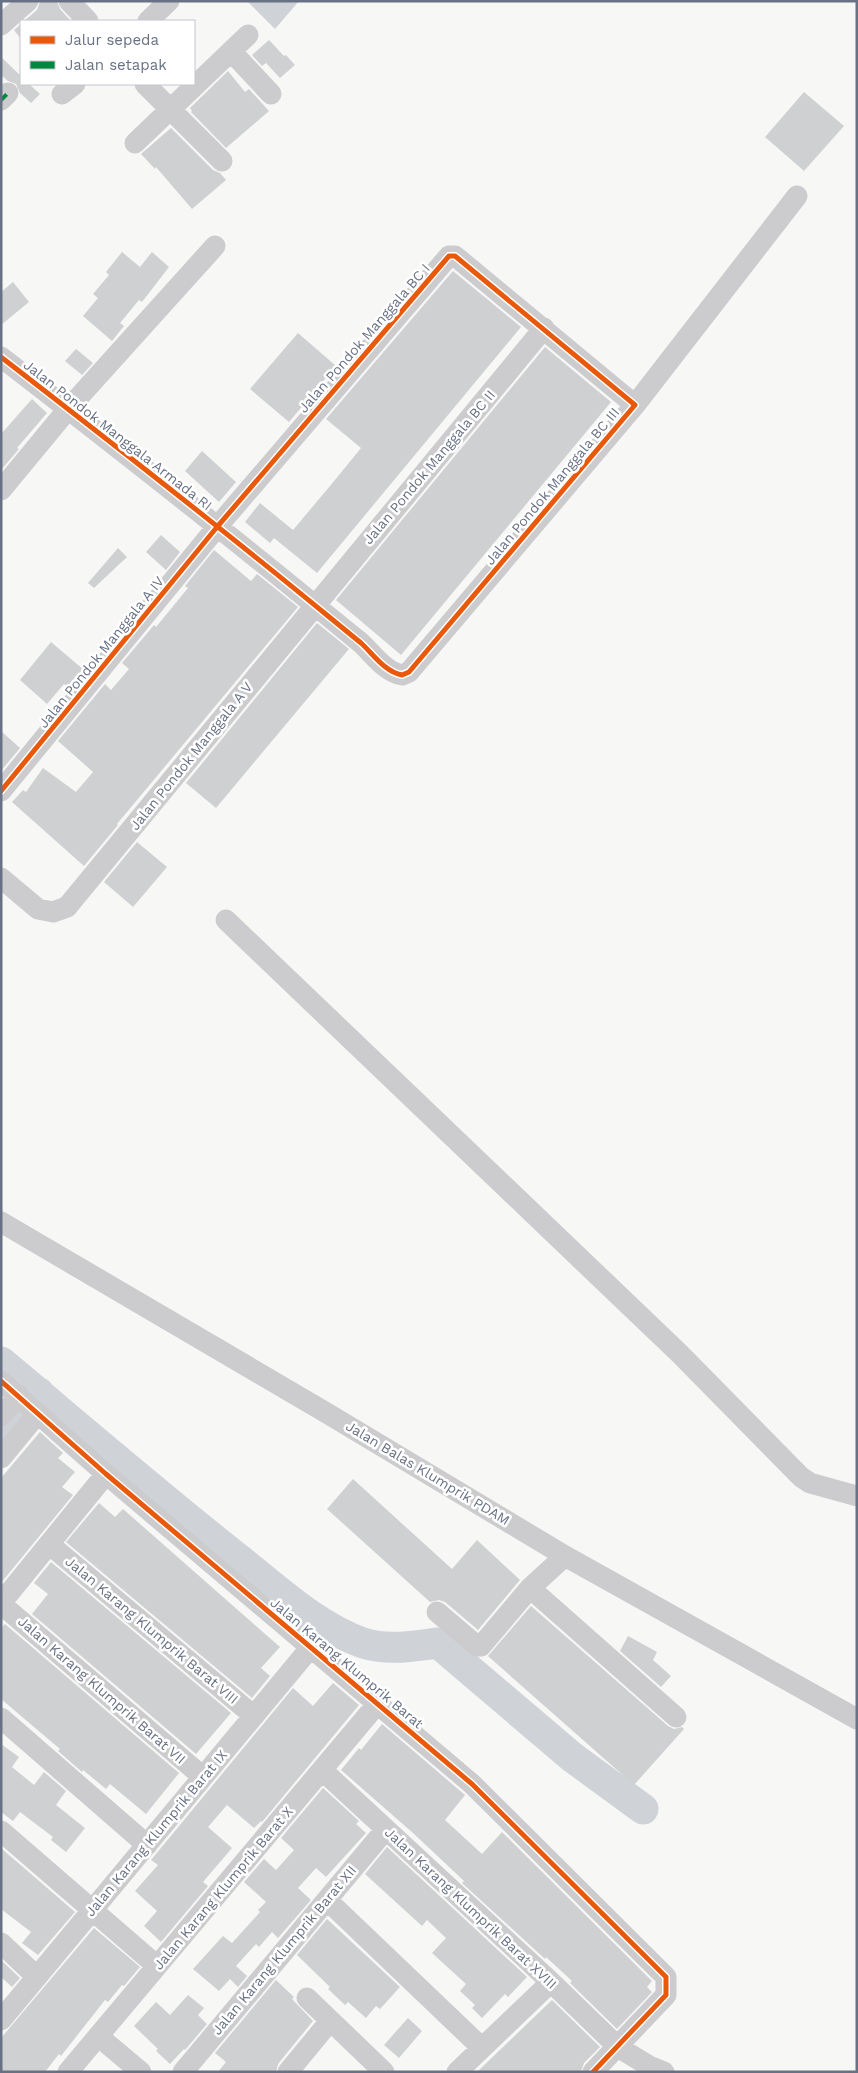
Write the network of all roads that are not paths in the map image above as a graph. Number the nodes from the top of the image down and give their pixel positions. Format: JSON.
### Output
{"nodes":[{"id":1,"x":28,"y":1,"type":"edge"},
{"id":2,"x":69,"y":1,"type":"edge"},
{"id":3,"x":169,"y":1,"type":"edge"},
{"id":4,"x":87,"y":20,"type":"edge"},
{"id":5,"x":149,"y":20,"type":"edge"},
{"id":6,"x":1,"y":25,"type":"edge"},
{"id":7,"x":248,"y":35,"type":"dead end"},
{"id":8,"x":231,"y":51,"type":"junction"},
{"id":9,"x":146,"y":85,"type":"edge"},
{"id":10,"x":195,"y":85,"type":"edge"},
{"id":11,"x":195,"y":85,"type":"edge"},
{"id":12,"x":271,"y":94,"type":"dead end"},
{"id":13,"x":168,"y":110,"type":"junction"},
{"id":14,"x":135,"y":143,"type":"dead end"},
{"id":15,"x":222,"y":161,"type":"dead end"},
{"id":16,"x":797,"y":196,"type":"dead end"},
{"id":17,"x":214,"y":246,"type":"dead end"},
{"id":18,"x":544,"y":328,"type":"junction"},
{"id":19,"x":1,"y":357,"type":"edge"},
{"id":20,"x":635,"y":405,"type":"junction"},
{"id":21,"x":68,"y":409,"type":"junction"},
{"id":22,"x":1,"y":490,"type":"edge"},
{"id":23,"x":217,"y":527,"type":"junction"},
{"id":24,"x":315,"y":606,"type":"junction"},
{"id":25,"x":409,"y":672,"type":"joint"},
{"id":26,"x":1,"y":791,"type":"edge"},
{"id":27,"x":1,"y":878,"type":"edge"},
{"id":28,"x":226,"y":920,"type":"dead end"},
{"id":29,"x":1,"y":1222,"type":"edge"},
{"id":30,"x":1,"y":1381,"type":"edge"},
{"id":31,"x":28,"y":1404,"type":"junction"},
{"id":32,"x":1,"y":1416,"type":"edge"},
{"id":33,"x":1,"y":1458,"type":"edge"},
{"id":34,"x":106,"y":1474,"type":"junction"},
{"id":35,"x":857,"y":1496,"type":"edge"},
{"id":36,"x":49,"y":1544,"type":"junction"},
{"id":37,"x":565,"y":1556,"type":"junction"},
{"id":38,"x":530,"y":1588,"type":"junction"},
{"id":39,"x":1,"y":1603,"type":"edge"},
{"id":40,"x":437,"y":1612,"type":"dead end"},
{"id":41,"x":311,"y":1647,"type":"junction"},
{"id":42,"x":378,"y":1703,"type":"junction"},
{"id":43,"x":254,"y":1716,"type":"junction"},
{"id":44,"x":676,"y":1717,"type":"dead end"},
{"id":45,"x":1,"y":1718,"type":"edge"},
{"id":46,"x":857,"y":1719,"type":"edge"},
{"id":47,"x":322,"y":1770,"type":"junction"},
{"id":48,"x":203,"y":1777,"type":"junction"},
{"id":49,"x":386,"y":1829,"type":"junction"},
{"id":50,"x":1,"y":1831,"type":"edge"},
{"id":51,"x":147,"y":1845,"type":"junction"},
{"id":52,"x":327,"y":1900,"type":"junction"},
{"id":53,"x":92,"y":1911,"type":"junction"},
{"id":54,"x":1,"y":1943,"type":"edge"},
{"id":55,"x":157,"y":1966,"type":"junction"},
{"id":56,"x":37,"y":1977,"type":"junction"},
{"id":57,"x":550,"y":1982,"type":"junction"},
{"id":58,"x":307,"y":1998,"type":"dead end"},
{"id":59,"x":1,"y":2020,"type":"edge"},
{"id":60,"x":330,"y":2021,"type":"junction"},
{"id":61,"x":98,"y":2036,"type":"junction"},
{"id":62,"x":618,"y":2047,"type":"junction"},
{"id":63,"x":482,"y":2048,"type":"junction"},
{"id":64,"x":657,"y":2069,"type":"edge"},
{"id":65,"x":68,"y":2072,"type":"edge"},
{"id":66,"x":141,"y":2072,"type":"edge"},
{"id":67,"x":182,"y":2072,"type":"edge"},
{"id":68,"x":288,"y":2072,"type":"edge"},
{"id":69,"x":384,"y":2072,"type":"edge"},
{"id":70,"x":457,"y":2072,"type":"edge"},
{"id":71,"x":593,"y":2072,"type":"edge"}],
"edges":[{"from":1,"to":6,"type":"street"},
{"from":2,"to":4,"type":"street"},
{"from":3,"to":5,"type":"street"},
{"from":7,"to":8,"type":"street"},
{"from":8,"to":10,"type":"street"},
{"from":8,"to":12,"type":"street"},
{"from":9,"to":13,"type":"street"},
{"from":11,"to":13,"type":"street"},
{"from":13,"to":14,"type":"street"},
{"from":13,"to":15,"type":"street"},
{"from":16,"to":20,"type":"street"},
{"from":17,"to":21,"type":"street"},
{"from":18,"to":20,"type":"street","name":"Jalan Pondok Manggala BC III"},
{"from":18,"to":23,"type":"street","name":"Jalan Pondok Manggala BC I"},
{"from":18,"to":24,"type":"street","name":"Jalan Pondok Manggala BC II"},
{"from":19,"to":21,"type":"street","name":"Jalan Pondok Manggala Armada RI"},
{"from":20,"to":25,"type":"street","name":"Jalan Pondok Manggala BC III"},
{"from":21,"to":22,"type":"street"},
{"from":21,"to":23,"type":"street","name":"Jalan Pondok Manggala Armada RI"},
{"from":23,"to":24,"type":"street","name":"Jalan Pondok Manggala Armada RI"},
{"from":23,"to":26,"type":"street","name":"Jalan Pondok Manggala A IV"},
{"from":24,"to":25,"type":"street","name":"Jalan Pondok Manggala Armada RI"},
{"from":24,"to":27,"type":"street","name":"Jalan Pondok Manggala A V"},
{"from":28,"to":35,"type":"street"},
{"from":29,"to":37,"type":"street","name":"Jalan Balas Klumprik PDAM"},
{"from":30,"to":31,"type":"street","name":"Jalan Karang Klumprik Barat"},
{"from":31,"to":32,"type":"street"},
{"from":31,"to":33,"type":"street"},
{"from":31,"to":34,"type":"street","name":"Jalan Karang Klumprik Barat"},
{"from":34,"to":36,"type":"street"},
{"from":34,"to":41,"type":"street","name":"Jalan Karang Klumprik Barat"},
{"from":36,"to":39,"type":"street"},
{"from":36,"to":43,"type":"street","name":"Jalan Karang Klumprik Barat VIII"},
{"from":37,"to":38,"type":"street"},
{"from":37,"to":46,"type":"street","name":"Jalan Balas Klumprik PDAM"},
{"from":38,"to":40,"type":"street"},
{"from":38,"to":44,"type":"street"},
{"from":39,"to":48,"type":"street","name":"Jalan Karang Klumprik Barat VII"},
{"from":41,"to":42,"type":"street","name":"Jalan Karang Klumprik Barat"},
{"from":41,"to":43,"type":"street","name":"Jalan Karang Klumprik Barat IX"},
{"from":42,"to":47,"type":"street","name":"Jalan Karang Klumprik Barat X"},
{"from":42,"to":62,"type":"street","name":"Jalan Karang Klumprik Barat"},
{"from":43,"to":48,"type":"street","name":"Jalan Karang Klumprik Barat IX"},
{"from":45,"to":51,"type":"street"},
{"from":47,"to":49,"type":"street","name":"Jalan Karang Klumprik Barat XVIII"},
{"from":47,"to":55,"type":"street","name":"Jalan Karang Klumprik Barat X"},
{"from":48,"to":51,"type":"street","name":"Jalan Karang Klumprik Barat IX"},
{"from":49,"to":52,"type":"street","name":"Jalan Karang Klumprik Barat XII"},
{"from":49,"to":57,"type":"street","name":"Jalan Karang Klumprik Barat XVIII"},
{"from":50,"to":53,"type":"street"},
{"from":51,"to":53,"type":"street","name":"Jalan Karang Klumprik Barat IX"},
{"from":52,"to":63,"type":"street"},
{"from":52,"to":67,"type":"street","name":"Jalan Karang Klumprik Barat XII"},
{"from":53,"to":55,"type":"street"},
{"from":53,"to":56,"type":"street","name":"Jalan Karang Klumprik Barat IX"},
{"from":54,"to":56,"type":"street"},
{"from":55,"to":61,"type":"street","name":"Jalan Karang Klumprik Barat X"},
{"from":56,"to":59,"type":"street","name":"Jalan Karang Klumprik Barat IX"},
{"from":57,"to":62,"type":"street","name":"Jalan Karang Klumprik Barat XVIII"},
{"from":57,"to":63,"type":"street"},
{"from":58,"to":60,"type":"street"},
{"from":60,"to":68,"type":"street"},
{"from":60,"to":69,"type":"street"},
{"from":61,"to":65,"type":"street","name":"Jalan Karang Klumprik Barat X"},
{"from":61,"to":66,"type":"street"},
{"from":62,"to":64,"type":"street","name":"Jalan Karang Klumprik Barat XVIII"},
{"from":62,"to":71,"type":"street"},
{"from":63,"to":70,"type":"street"}]}
